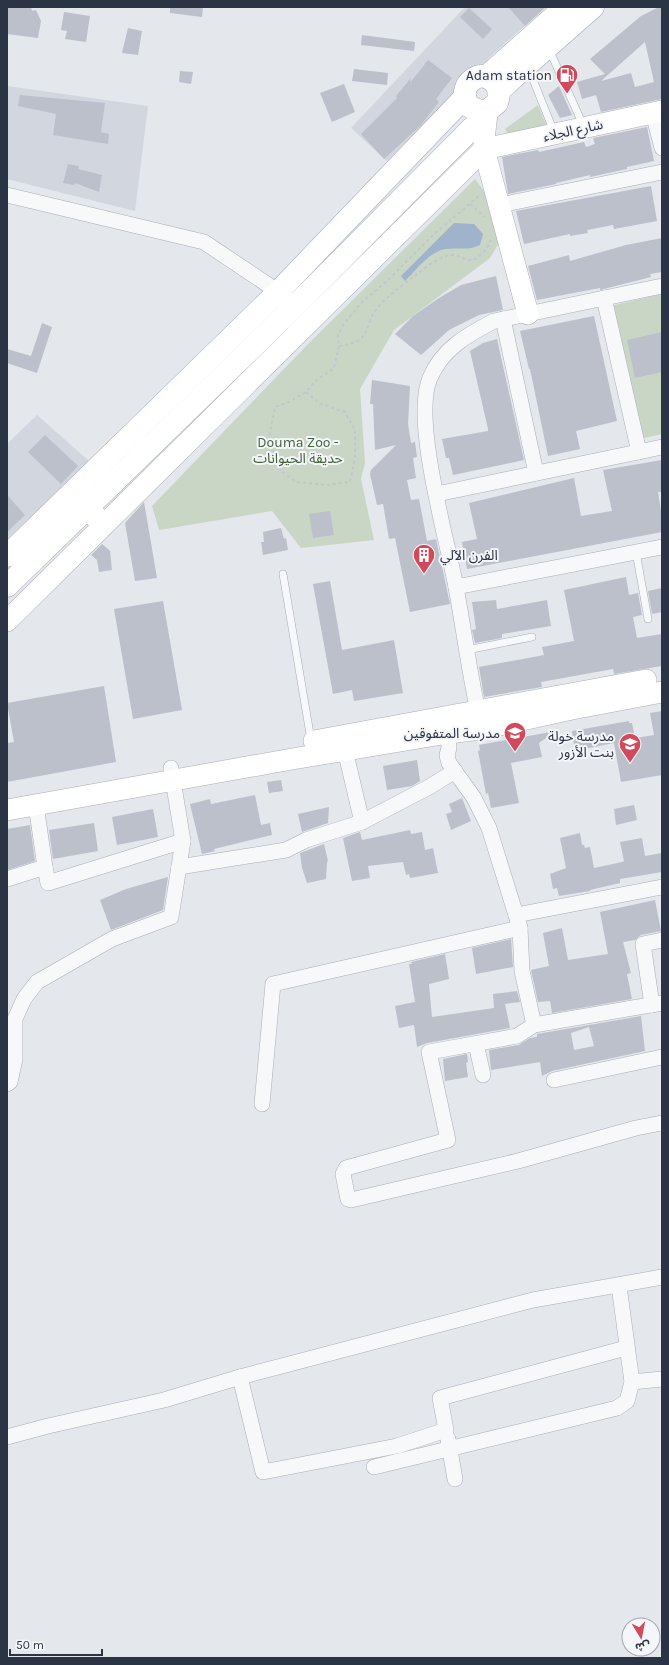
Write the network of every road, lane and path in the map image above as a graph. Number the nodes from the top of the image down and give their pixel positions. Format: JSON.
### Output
{"nodes":[{"id":1,"x":565,"y":7,"type":"edge"},
{"id":2,"x":593,"y":7,"type":"edge"},
{"id":3,"x":548,"y":46,"type":"junction"},
{"id":4,"x":527,"y":65,"type":"junction"},
{"id":5,"x":493,"y":84,"type":"junction"},
{"id":6,"x":464,"y":97,"type":"junction"},
{"id":7,"x":658,"y":112,"type":"edge"},
{"id":8,"x":488,"y":113,"type":"junction"},
{"id":9,"x":584,"y":127,"type":"junction"},
{"id":10,"x":555,"y":134,"type":"junction"},
{"id":11,"x":662,"y":148,"type":"edge"},
{"id":12,"x":484,"y":149,"type":"junction"},
{"id":13,"x":662,"y":172,"type":"edge"},
{"id":14,"x":494,"y":183,"type":"junction"},
{"id":15,"x":7,"y":195,"type":"edge"},
{"id":16,"x":470,"y":203,"type":"junction"},
{"id":17,"x":494,"y":212,"type":"junction"},
{"id":18,"x":493,"y":234,"type":"dead end"},
{"id":19,"x":662,"y":286,"type":"edge"},
{"id":20,"x":278,"y":292,"type":"junction"},
{"id":21,"x":604,"y":298,"type":"junction"},
{"id":22,"x":296,"y":304,"type":"junction"},
{"id":23,"x":528,"y":314,"type":"junction"},
{"id":24,"x":503,"y":319,"type":"junction"},
{"id":25,"x":339,"y":346,"type":"junction"},
{"id":26,"x":306,"y":392,"type":"junction"},
{"id":27,"x":662,"y":447,"type":"edge"},
{"id":28,"x":639,"y":452,"type":"junction"},
{"id":29,"x":536,"y":473,"type":"junction"},
{"id":30,"x":437,"y":494,"type":"junction"},
{"id":31,"x":78,"y":501,"type":"junction"},
{"id":32,"x":104,"y":524,"type":"junction"},
{"id":33,"x":662,"y":547,"type":"edge"},
{"id":34,"x":636,"y":552,"type":"junction"},
{"id":35,"x":7,"y":556,"type":"edge"},
{"id":36,"x":283,"y":574,"type":"dead end"},
{"id":37,"x":7,"y":586,"type":"edge"},
{"id":38,"x":456,"y":587,"type":"junction"},
{"id":39,"x":648,"y":619,"type":"dead end"},
{"id":40,"x":7,"y":621,"type":"edge"},
{"id":41,"x":532,"y":637,"type":"dead end"},
{"id":42,"x":467,"y":650,"type":"junction"},
{"id":43,"x":662,"y":678,"type":"edge"},
{"id":44,"x":662,"y":692,"type":"edge"},
{"id":45,"x":479,"y":720,"type":"junction"},
{"id":46,"x":448,"y":732,"type":"junction"},
{"id":47,"x":312,"y":742,"type":"junction"},
{"id":48,"x":345,"y":750,"type":"junction"},
{"id":49,"x":455,"y":772,"type":"junction"},
{"id":50,"x":172,"y":774,"type":"junction"},
{"id":51,"x":7,"y":797,"type":"edge"},
{"id":52,"x":36,"y":805,"type":"junction"},
{"id":53,"x":7,"y":810,"type":"edge"},
{"id":54,"x":362,"y":822,"type":"junction"},
{"id":55,"x":183,"y":841,"type":"junction"},
{"id":56,"x":45,"y":867,"type":"junction"},
{"id":57,"x":179,"y":867,"type":"junction"},
{"id":58,"x":7,"y":879,"type":"edge"},
{"id":59,"x":662,"y":887,"type":"edge"},
{"id":60,"x":518,"y":922,"type":"junction"},
{"id":61,"x":662,"y":940,"type":"edge"},
{"id":62,"x":657,"y":1004,"type":"edge"},
{"id":63,"x":534,"y":1025,"type":"junction"},
{"id":64,"x":476,"y":1044,"type":"junction"},
{"id":65,"x":662,"y":1057,"type":"edge"},
{"id":66,"x":482,"y":1075,"type":"dead end"},
{"id":67,"x":554,"y":1080,"type":"dead end"},
{"id":68,"x":7,"y":1084,"type":"edge"},
{"id":69,"x":262,"y":1104,"type":"dead end"},
{"id":70,"x":662,"y":1123,"type":"edge"},
{"id":71,"x":662,"y":1277,"type":"edge"},
{"id":72,"x":619,"y":1286,"type":"junction"},
{"id":73,"x":626,"y":1348,"type":"junction"},
{"id":74,"x":240,"y":1377,"type":"junction"},
{"id":75,"x":662,"y":1379,"type":"edge"},
{"id":76,"x":632,"y":1382,"type":"junction"},
{"id":77,"x":446,"y":1430,"type":"junction"},
{"id":78,"x":7,"y":1437,"type":"edge"},
{"id":79,"x":450,"y":1449,"type":"junction"},
{"id":80,"x":374,"y":1467,"type":"dead end"},
{"id":81,"x":455,"y":1479,"type":"dead end"}],
"edges":[{"from":1,"to":5,"type":"main road"},
{"from":2,"to":3,"type":"main road"},
{"from":3,"to":4,"type":"main road"},
{"from":3,"to":9,"type":"lane"},
{"from":4,"to":5,"type":"main road"},
{"from":4,"to":10,"type":"lane"},
{"from":5,"to":6,"type":"main road"},
{"from":5,"to":8,"type":"main road"},
{"from":6,"to":8,"type":"main road"},
{"from":6,"to":20,"type":"main road"},
{"from":7,"to":9,"type":"main road","name":"شارع الجلاء"},
{"from":7,"to":11,"type":"street"},
{"from":8,"to":12,"type":"main road"},
{"from":8,"to":22,"type":"main road"},
{"from":9,"to":10,"type":"main road","name":"شارع الجلاء"},
{"from":10,"to":12,"type":"main road","name":"شارع الجلاء"},
{"from":12,"to":14,"type":"main road"},
{"from":12,"to":32,"type":"main road"},
{"from":13,"to":17,"type":"street"},
{"from":14,"to":16,"type":"path"},
{"from":14,"to":17,"type":"main road"},
{"from":15,"to":20,"type":"street"},
{"from":16,"to":17,"type":"path"},
{"from":16,"to":25,"type":"path"},
{"from":17,"to":23,"type":"main road"},
{"from":18,"to":25,"type":"path"},
{"from":19,"to":21,"type":"street"},
{"from":20,"to":22,"type":"street"},
{"from":20,"to":31,"type":"main road"},
{"from":21,"to":23,"type":"street"},
{"from":21,"to":28,"type":"street"},
{"from":22,"to":31,"type":"main road"},
{"from":23,"to":24,"type":"street"},
{"from":24,"to":29,"type":"street"},
{"from":24,"to":30,"type":"street"},
{"from":25,"to":26,"type":"path"},
{"from":26,"to":26,"type":"path"},
{"from":27,"to":28,"type":"street"},
{"from":28,"to":29,"type":"street"},
{"from":29,"to":30,"type":"street"},
{"from":30,"to":38,"type":"street"},
{"from":31,"to":32,"type":"main road"},
{"from":31,"to":35,"type":"main road"},
{"from":31,"to":37,"type":"main road"},
{"from":32,"to":40,"type":"main road"},
{"from":33,"to":34,"type":"street"},
{"from":34,"to":38,"type":"street"},
{"from":34,"to":39,"type":"lane"},
{"from":36,"to":47,"type":"lane"},
{"from":38,"to":42,"type":"street"},
{"from":41,"to":42,"type":"lane"},
{"from":42,"to":45,"type":"street"},
{"from":43,"to":45,"type":"main road"},
{"from":44,"to":45,"type":"main road"},
{"from":45,"to":46,"type":"main road"},
{"from":45,"to":47,"type":"main road"},
{"from":46,"to":48,"type":"main road"},
{"from":46,"to":49,"type":"street"},
{"from":47,"to":50,"type":"main road"},
{"from":48,"to":50,"type":"main road"},
{"from":48,"to":54,"type":"street"},
{"from":49,"to":54,"type":"street"},
{"from":49,"to":60,"type":"street"},
{"from":50,"to":51,"type":"main road"},
{"from":50,"to":52,"type":"main road"},
{"from":50,"to":55,"type":"street"},
{"from":52,"to":53,"type":"main road"},
{"from":52,"to":56,"type":"street"},
{"from":54,"to":57,"type":"street"},
{"from":55,"to":56,"type":"street"},
{"from":55,"to":57,"type":"street"},
{"from":56,"to":58,"type":"street"},
{"from":57,"to":68,"type":"street"},
{"from":59,"to":60,"type":"street"},
{"from":60,"to":63,"type":"street"},
{"from":60,"to":69,"type":"street"},
{"from":61,"to":62,"type":"street"},
{"from":62,"to":63,"type":"street"},
{"from":63,"to":64,"type":"street"},
{"from":64,"to":66,"type":"street"},
{"from":64,"to":70,"type":"street"},
{"from":65,"to":67,"type":"street"},
{"from":71,"to":72,"type":"street"},
{"from":72,"to":73,"type":"street"},
{"from":72,"to":74,"type":"street"},
{"from":73,"to":76,"type":"street"},
{"from":73,"to":77,"type":"street"},
{"from":74,"to":77,"type":"street"},
{"from":74,"to":78,"type":"street"},
{"from":75,"to":76,"type":"street"},
{"from":76,"to":79,"type":"street"},
{"from":77,"to":79,"type":"street"},
{"from":79,"to":80,"type":"street"},
{"from":79,"to":81,"type":"street"}]}
